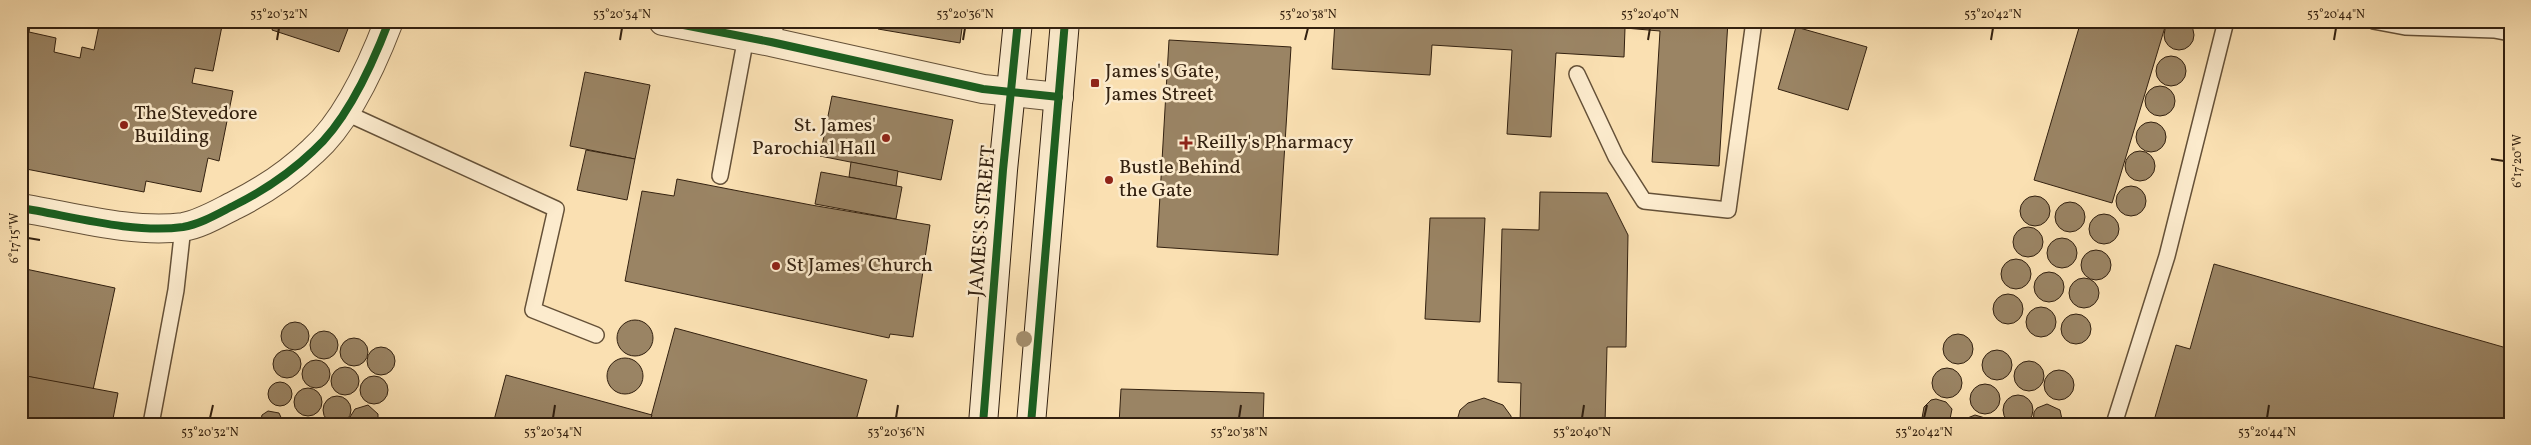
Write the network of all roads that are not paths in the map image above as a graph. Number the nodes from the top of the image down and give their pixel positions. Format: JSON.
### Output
{"nodes":[{"id":1,"x":389,"y":21,"type":"edge"},
{"id":2,"x":663,"y":21,"type":"edge"},
{"id":3,"x":1018,"y":21,"type":"edge"},
{"id":4,"x":1065,"y":21,"type":"edge"},
{"id":5,"x":1754,"y":21,"type":"edge"},
{"id":6,"x":2226,"y":21,"type":"edge"},
{"id":7,"x":2373,"y":21,"type":"edge"},
{"id":8,"x":2510,"y":23,"type":"edge"},
{"id":9,"x":2494,"y":30,"type":"junction"},
{"id":10,"x":2510,"y":33,"type":"edge"},
{"id":11,"x":765,"y":34,"type":"edge"},
{"id":12,"x":1577,"y":74,"type":"dead end"},
{"id":13,"x":1010,"y":93,"type":"junction"},
{"id":14,"x":1059,"y":97,"type":"junction"},
{"id":15,"x":344,"y":112,"type":"junction"},
{"id":16,"x":720,"y":176,"type":"dead end"},
{"id":17,"x":21,"y":208,"type":"edge"},
{"id":18,"x":183,"y":227,"type":"junction"},
{"id":19,"x":596,"y":334,"type":"dead end"},
{"id":20,"x":151,"y":424,"type":"edge"},
{"id":21,"x":983,"y":424,"type":"edge"},
{"id":22,"x":1031,"y":424,"type":"edge"},
{"id":23,"x":2114,"y":424,"type":"edge"}],
"edges":[{"from":1,"to":15,"type":"street"},
{"from":2,"to":11,"type":"street"},
{"from":3,"to":13,"type":"street","name":"JAMES'S STREET"},
{"from":4,"to":14,"type":"street"},
{"from":5,"to":12,"type":"lane"},
{"from":6,"to":23,"type":"lane"},
{"from":7,"to":9,"type":"lane"},
{"from":8,"to":9,"type":"lane"},
{"from":9,"to":10,"type":"lane"},
{"from":11,"to":13,"type":"street"},
{"from":11,"to":16,"type":"lane"},
{"from":13,"to":14,"type":"street"},
{"from":13,"to":21,"type":"street","name":"JAMES'S STREET"},
{"from":14,"to":22,"type":"street"},
{"from":15,"to":18,"type":"street"},
{"from":15,"to":19,"type":"lane"},
{"from":17,"to":18,"type":"street"},
{"from":18,"to":20,"type":"lane"}]}
